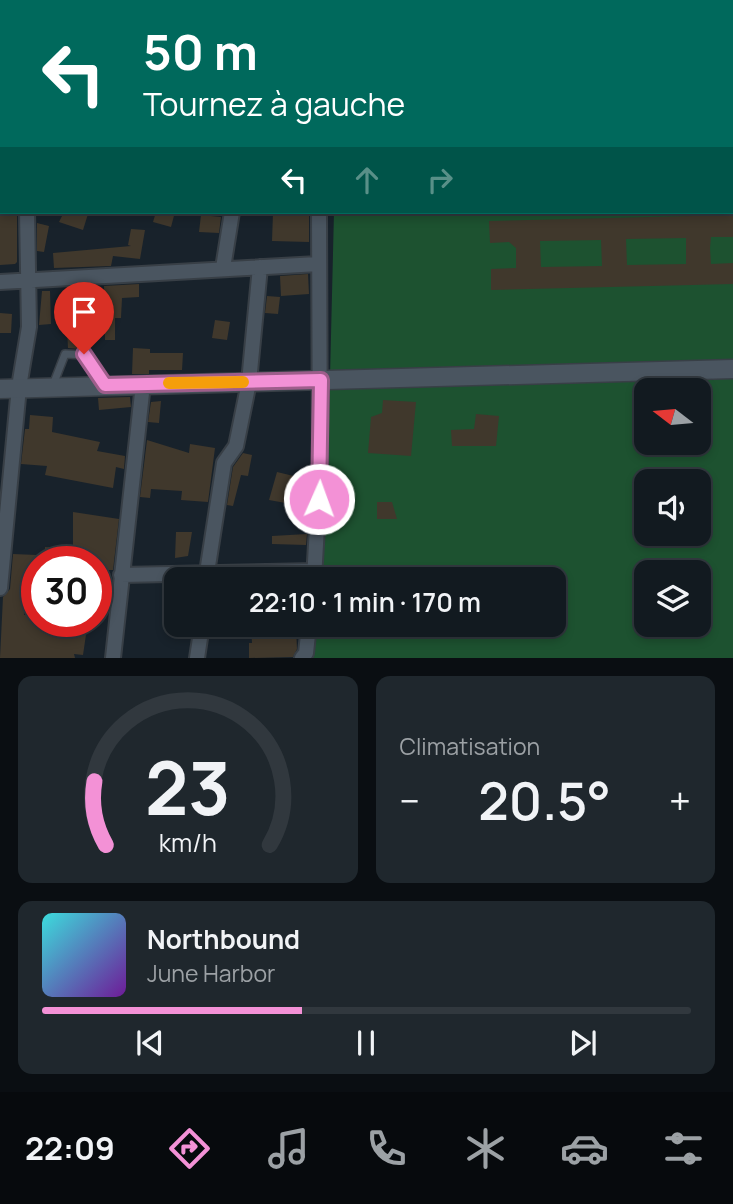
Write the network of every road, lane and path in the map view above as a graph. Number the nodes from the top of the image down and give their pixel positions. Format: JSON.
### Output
{"nodes":[{"id":1,"x":27,"y":214,"type":"edge"},
{"id":2,"x":232,"y":214,"type":"edge"},
{"id":3,"x":319,"y":214,"type":"edge"},
{"id":4,"x":318,"y":264,"type":"junction"},
{"id":5,"x":260,"y":267,"type":"junction"},
{"id":6,"x":223,"y":268,"type":"junction"},
{"id":7,"x":30,"y":278,"type":"junction"},
{"id":8,"x":0,"y":282,"type":"edge"},
{"id":9,"x":733,"y":369,"type":"edge"},
{"id":10,"x":321,"y":380,"type":"junction"},
{"id":11,"x":249,"y":382,"type":"junction"},
{"id":12,"x":143,"y":384,"type":"junction"},
{"id":13,"x":105,"y":385,"type":"junction"},
{"id":14,"x":53,"y":386,"type":"junction"},
{"id":15,"x":19,"y":387,"type":"junction"},
{"id":16,"x":0,"y":388,"type":"edge"},
{"id":17,"x":7,"y":459,"type":"edge"},
{"id":18,"x":4,"y":522,"type":"edge"},
{"id":19,"x":208,"y":567,"type":"edge"},
{"id":20,"x":315,"y":567,"type":"edge"},
{"id":21,"x":121,"y":575,"type":"junction"},
{"id":22,"x":164,"y":576,"type":"edge"},
{"id":23,"x":0,"y":588,"type":"edge"},
{"id":24,"x":200,"y":637,"type":"edge"},
{"id":25,"x":308,"y":637,"type":"edge"},
{"id":26,"x":113,"y":658,"type":"edge"},
{"id":27,"x":197,"y":658,"type":"edge"},
{"id":28,"x":302,"y":658,"type":"edge"}],
"edges":[{"from":1,"to":7,"type":"street"},
{"from":2,"to":6,"type":"street"},
{"from":3,"to":4,"type":"street"},
{"from":4,"to":5,"type":"street"},
{"from":4,"to":10,"type":"street"},
{"from":5,"to":6,"type":"street"},
{"from":5,"to":11,"type":"street"},
{"from":6,"to":7,"type":"street"},
{"from":7,"to":8,"type":"street"},
{"from":7,"to":15,"type":"street"},
{"from":9,"to":10,"type":"street"},
{"from":10,"to":11,"type":"street"},
{"from":10,"to":20,"type":"street"},
{"from":11,"to":12,"type":"street"},
{"from":11,"to":19,"type":"street"},
{"from":12,"to":13,"type":"street"},
{"from":12,"to":21,"type":"street"},
{"from":13,"to":14,"type":"street"},
{"from":13,"to":14,"type":"lane"},
{"from":14,"to":15,"type":"street"},
{"from":15,"to":16,"type":"street"},
{"from":15,"to":17,"type":"street"},
{"from":17,"to":18,"type":"street"},
{"from":18,"to":23,"type":"street"},
{"from":21,"to":22,"type":"street"},
{"from":21,"to":26,"type":"street"},
{"from":24,"to":27,"type":"street"},
{"from":25,"to":28,"type":"street"}]}
